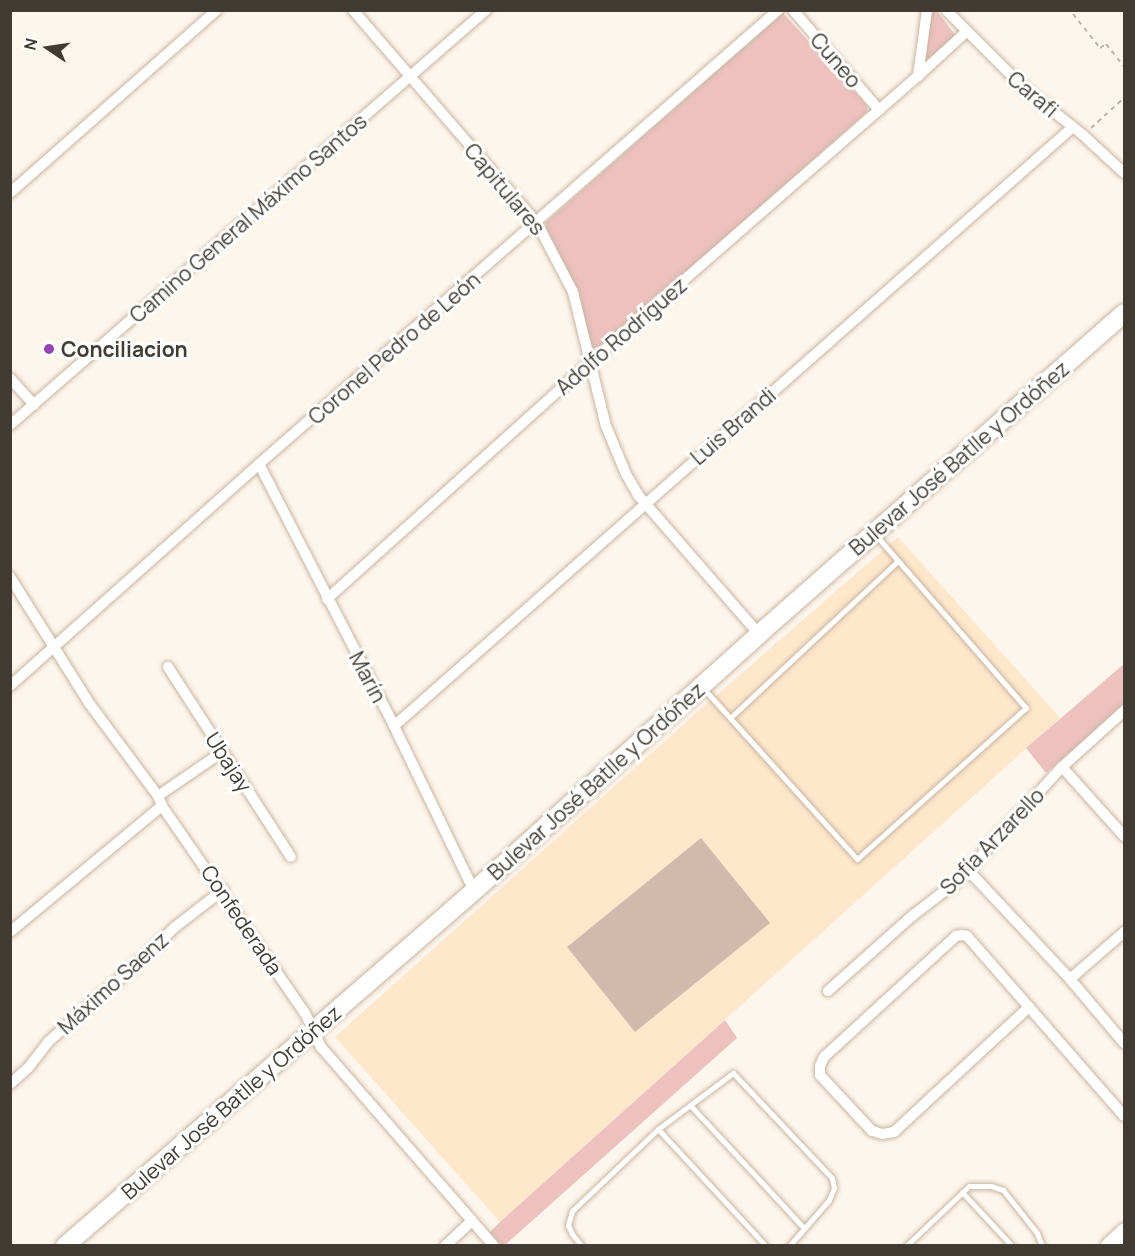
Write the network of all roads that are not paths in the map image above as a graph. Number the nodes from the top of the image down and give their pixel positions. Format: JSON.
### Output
{"nodes":[{"id":1,"x":217,"y":10,"type":"edge"},
{"id":2,"x":352,"y":10,"type":"edge"},
{"id":3,"x":486,"y":10,"type":"edge"},
{"id":4,"x":778,"y":10,"type":"edge"},
{"id":5,"x":793,"y":10,"type":"edge"},
{"id":6,"x":927,"y":10,"type":"edge"},
{"id":7,"x":946,"y":10,"type":"edge"},
{"id":8,"x":966,"y":32,"type":"junction"},
{"id":9,"x":918,"y":76,"type":"junction"},
{"id":10,"x":410,"y":77,"type":"junction"},
{"id":11,"x":879,"y":110,"type":"junction"},
{"id":12,"x":1073,"y":127,"type":"junction"},
{"id":13,"x":1125,"y":173,"type":"edge"},
{"id":14,"x":10,"y":193,"type":"edge"},
{"id":15,"x":537,"y":223,"type":"junction"},
{"id":16,"x":1125,"y":313,"type":"edge"},
{"id":17,"x":590,"y":362,"type":"junction"},
{"id":18,"x":10,"y":378,"type":"edge"},
{"id":19,"x":34,"y":405,"type":"junction"},
{"id":20,"x":10,"y":425,"type":"edge"},
{"id":21,"x":259,"y":464,"type":"junction"},
{"id":22,"x":645,"y":503,"type":"junction"},
{"id":23,"x":874,"y":533,"type":"junction"},
{"id":24,"x":898,"y":561,"type":"junction"},
{"id":25,"x":10,"y":577,"type":"edge"},
{"id":26,"x":327,"y":599,"type":"junction"},
{"id":27,"x":759,"y":634,"type":"junction"},
{"id":28,"x":56,"y":646,"type":"junction"},
{"id":29,"x":168,"y":667,"type":"dead end"},
{"id":30,"x":10,"y":686,"type":"edge"},
{"id":31,"x":702,"y":686,"type":"junction"},
{"id":32,"x":1125,"y":711,"type":"edge"},
{"id":33,"x":730,"y":718,"type":"junction"},
{"id":34,"x":394,"y":726,"type":"junction"},
{"id":35,"x":222,"y":752,"type":"junction"},
{"id":36,"x":1062,"y":767,"type":"junction"},
{"id":37,"x":160,"y":801,"type":"junction"},
{"id":38,"x":1125,"y":836,"type":"edge"},
{"id":39,"x":291,"y":857,"type":"dead end"},
{"id":40,"x":968,"y":870,"type":"junction"},
{"id":41,"x":222,"y":890,"type":"junction"},
{"id":42,"x":474,"y":891,"type":"junction"},
{"id":43,"x":10,"y":932,"type":"edge"},
{"id":44,"x":1125,"y":932,"type":"edge"},
{"id":45,"x":1071,"y":979,"type":"junction"},
{"id":46,"x":828,"y":991,"type":"dead end"},
{"id":47,"x":1029,"y":1007,"type":"junction"},
{"id":48,"x":314,"y":1030,"type":"junction"},
{"id":49,"x":1125,"y":1042,"type":"edge"},
{"id":50,"x":10,"y":1084,"type":"edge"},
{"id":51,"x":690,"y":1105,"type":"junction"},
{"id":52,"x":1125,"y":1116,"type":"edge"},
{"id":53,"x":658,"y":1129,"type":"junction"},
{"id":54,"x":962,"y":1192,"type":"junction"},
{"id":55,"x":472,"y":1221,"type":"junction"},
{"id":56,"x":804,"y":1228,"type":"junction"},
{"id":57,"x":1125,"y":1232,"type":"edge"},
{"id":58,"x":65,"y":1245,"type":"edge"},
{"id":59,"x":445,"y":1245,"type":"edge"},
{"id":60,"x":494,"y":1245,"type":"edge"},
{"id":61,"x":582,"y":1245,"type":"edge"},
{"id":62,"x":766,"y":1245,"type":"edge"},
{"id":63,"x":789,"y":1245,"type":"edge"},
{"id":64,"x":906,"y":1245,"type":"edge"},
{"id":65,"x":1012,"y":1245,"type":"edge"},
{"id":66,"x":1042,"y":1245,"type":"edge"},
{"id":67,"x":1109,"y":1245,"type":"edge"}],
"edges":[{"from":1,"to":14,"type":"street"},
{"from":2,"to":10,"type":"street","name":"Capitulares"},
{"from":3,"to":10,"type":"street","name":"Camino General Máximo Santos"},
{"from":4,"to":15,"type":"street","name":"Coronel Pedro de León"},
{"from":5,"to":11,"type":"street","name":"Cuneo"},
{"from":6,"to":9,"type":"street"},
{"from":7,"to":8,"type":"street","name":"Carafi"},
{"from":8,"to":9,"type":"street","name":"Adolfo Rodríguez"},
{"from":8,"to":12,"type":"street","name":"Carafi"},
{"from":9,"to":11,"type":"street","name":"Adolfo Rodríguez"},
{"from":10,"to":15,"type":"street","name":"Capitulares"},
{"from":10,"to":19,"type":"street","name":"Camino General Máximo Santos"},
{"from":11,"to":17,"type":"street","name":"Adolfo Rodríguez"},
{"from":12,"to":13,"type":"street","name":"Carafi"},
{"from":12,"to":22,"type":"street","name":"Luis Brandi"},
{"from":15,"to":17,"type":"street","name":"Capitulares"},
{"from":15,"to":21,"type":"street","name":"Coronel Pedro de León"},
{"from":16,"to":23,"type":"main road","name":"Bulevar José Batlle y Ordóñez"},
{"from":17,"to":22,"type":"street","name":"Capitulares"},
{"from":17,"to":26,"type":"street","name":"Adolfo Rodríguez"},
{"from":18,"to":19,"type":"street"},
{"from":19,"to":20,"type":"street","name":"Camino General Máximo Santos"},
{"from":21,"to":26,"type":"street","name":"Marín"},
{"from":21,"to":28,"type":"street","name":"Coronel Pedro de León"},
{"from":22,"to":27,"type":"street","name":"Capitulares"},
{"from":22,"to":34,"type":"street","name":"Luis Brandi"},
{"from":23,"to":24,"type":"lane"},
{"from":23,"to":27,"type":"main road","name":"Bulevar José Batlle y Ordóñez"},
{"from":24,"to":33,"type":"lane"},
{"from":24,"to":33,"type":"lane"},
{"from":25,"to":28,"type":"street","name":"Confederada"},
{"from":26,"to":34,"type":"street","name":"Marín"},
{"from":27,"to":31,"type":"main road","name":"Bulevar José Batlle y Ordóñez"},
{"from":28,"to":30,"type":"street","name":"Coronel Pedro de León"},
{"from":28,"to":37,"type":"street","name":"Confederada"},
{"from":29,"to":35,"type":"street","name":"Ubajay"},
{"from":31,"to":33,"type":"lane"},
{"from":31,"to":42,"type":"main road","name":"Bulevar José Batlle y Ordóñez"},
{"from":32,"to":36,"type":"street","name":"Sofía Arzarello"},
{"from":34,"to":42,"type":"street","name":"Marín"},
{"from":35,"to":37,"type":"street"},
{"from":35,"to":39,"type":"street","name":"Ubajay"},
{"from":36,"to":38,"type":"street"},
{"from":36,"to":40,"type":"street","name":"Sofía Arzarello"},
{"from":37,"to":41,"type":"street","name":"Confederada"},
{"from":37,"to":43,"type":"street"},
{"from":40,"to":45,"type":"street"},
{"from":40,"to":46,"type":"street","name":"Sofía Arzarello"},
{"from":41,"to":48,"type":"street","name":"Confederada"},
{"from":41,"to":50,"type":"street","name":"Máximo Saenz"},
{"from":42,"to":48,"type":"main road","name":"Bulevar José Batlle y Ordóñez"},
{"from":44,"to":45,"type":"street"},
{"from":45,"to":49,"type":"street"},
{"from":47,"to":47,"type":"street"},
{"from":47,"to":52,"type":"street"},
{"from":48,"to":55,"type":"street","name":"Confederada"},
{"from":48,"to":58,"type":"main road","name":"Bulevar José Batlle y Ordóñez"},
{"from":51,"to":53,"type":"lane"},
{"from":51,"to":56,"type":"lane"},
{"from":51,"to":56,"type":"lane"},
{"from":53,"to":61,"type":"lane"},
{"from":53,"to":62,"type":"lane"},
{"from":54,"to":64,"type":"lane"},
{"from":54,"to":65,"type":"lane"},
{"from":54,"to":66,"type":"lane"},
{"from":55,"to":59,"type":"street"},
{"from":55,"to":60,"type":"street","name":"Confederada"},
{"from":56,"to":63,"type":"lane"},
{"from":57,"to":67,"type":"street"}]}
